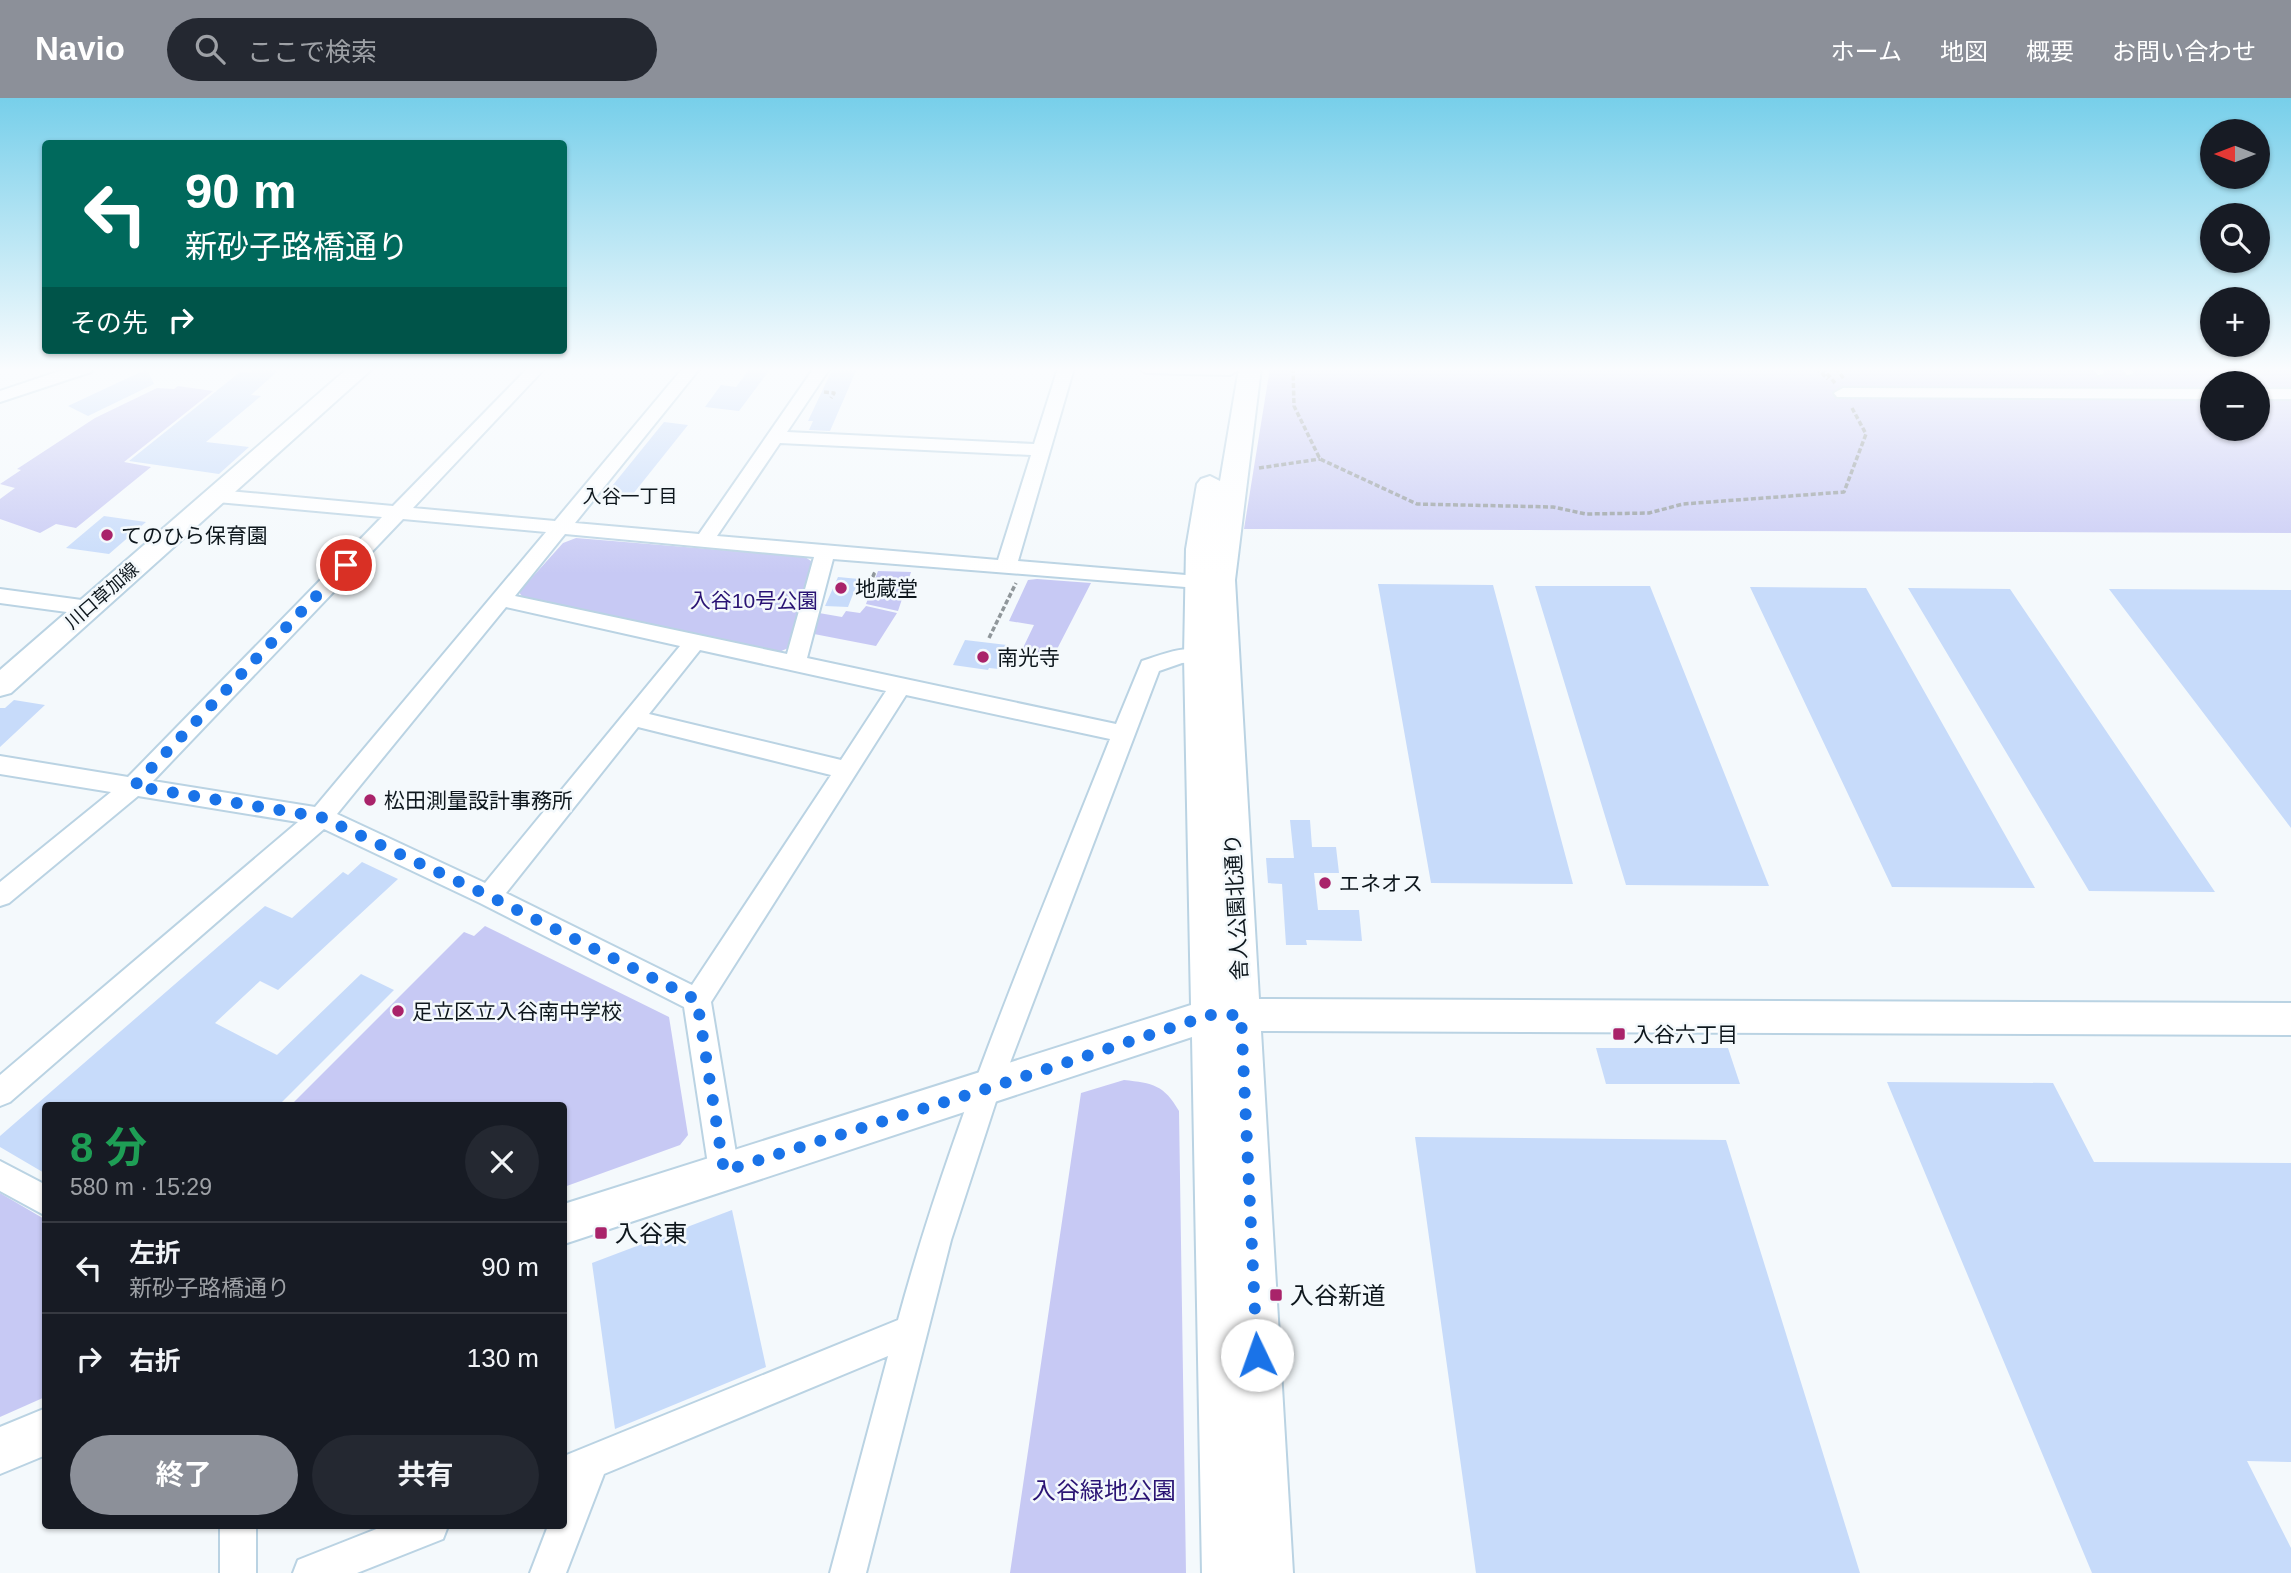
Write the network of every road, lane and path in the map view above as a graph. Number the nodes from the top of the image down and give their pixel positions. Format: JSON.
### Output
{"nodes":[{"id":1,"x":283,"y":437,"type":"edge"},
{"id":2,"x":471,"y":437,"type":"edge"},
{"id":3,"x":636,"y":437,"type":"edge"},
{"id":4,"x":774,"y":437,"type":"joint"},
{"id":5,"x":1045,"y":437,"type":"edge"},
{"id":6,"x":1222,"y":437,"type":"edge"},
{"id":7,"x":1233,"y":437,"type":"edge"},
{"id":8,"x":1309,"y":437,"type":"edge"},
{"id":9,"x":1865,"y":437,"type":"edge"},
{"id":10,"x":1041,"y":450,"type":"junction"},
{"id":11,"x":1320,"y":459,"type":"junction"},
{"id":12,"x":1248,"y":470,"type":"dead end"},
{"id":13,"x":216,"y":496,"type":"junction"},
{"id":14,"x":398,"y":513,"type":"junction"},
{"id":15,"x":562,"y":528,"type":"junction"},
{"id":16,"x":704,"y":541,"type":"junction"},
{"id":17,"x":825,"y":552,"type":"junction"},
{"id":18,"x":1013,"y":572,"type":"junction"},
{"id":19,"x":866,"y":573,"type":"dead end"},
{"id":20,"x":1198,"y":582,"type":"junction"},
{"id":21,"x":867,"y":591,"type":"dead end"},
{"id":22,"x":0,"y":596,"type":"edge"},
{"id":23,"x":502,"y":600,"type":"junction"},
{"id":24,"x":89,"y":608,"type":"junction"},
{"id":25,"x":989,"y":638,"type":"dead end"},
{"id":26,"x":694,"y":643,"type":"junction"},
{"id":27,"x":1199,"y":656,"type":"junction"},
{"id":28,"x":795,"y":664,"type":"junction"},
{"id":29,"x":0,"y":686,"type":"edge"},
{"id":30,"x":900,"y":687,"type":"junction"},
{"id":31,"x":633,"y":718,"type":"junction"},
{"id":32,"x":1123,"y":734,"type":"junction"},
{"id":33,"x":0,"y":765,"type":"edge"},
{"id":34,"x":846,"y":770,"type":"junction"},
{"id":35,"x":134,"y":786,"type":"junction"},
{"id":36,"x":321,"y":817,"type":"junction"},
{"id":37,"x":0,"y":896,"type":"edge"},
{"id":38,"x":489,"y":896,"type":"junction"},
{"id":39,"x":697,"y":1000,"type":"junction"},
{"id":40,"x":1225,"y":1015,"type":"junction"},
{"id":41,"x":2291,"y":1019,"type":"edge"},
{"id":42,"x":986,"y":1089,"type":"junction"},
{"id":43,"x":0,"y":1093,"type":"edge"},
{"id":44,"x":724,"y":1171,"type":"junction"},
{"id":45,"x":0,"y":1175,"type":"edge"},
{"id":46,"x":42,"y":1200,"type":"edge"},
{"id":47,"x":567,"y":1223,"type":"edge"},
{"id":48,"x":910,"y":1331,"type":"junction"},
{"id":49,"x":42,"y":1433,"type":"edge"},
{"id":50,"x":0,"y":1451,"type":"edge"},
{"id":51,"x":577,"y":1468,"type":"edge"},
{"id":52,"x":567,"y":1504,"type":"edge"},
{"id":53,"x":238,"y":1529,"type":"edge"},
{"id":54,"x":422,"y":1529,"type":"edge"},
{"id":55,"x":560,"y":1529,"type":"edge"},
{"id":56,"x":238,"y":1573,"type":"edge"},
{"id":57,"x":311,"y":1573,"type":"edge"},
{"id":58,"x":548,"y":1573,"type":"edge"},
{"id":59,"x":848,"y":1573,"type":"edge"},
{"id":60,"x":1227,"y":1573,"type":"edge"},
{"id":61,"x":1268,"y":1573,"type":"edge"}],
"edges":[{"from":1,"to":13,"type":"street","name":"川口草加線"},
{"from":2,"to":14,"type":"street"},
{"from":3,"to":15,"type":"street"},
{"from":4,"to":10,"type":"street"},
{"from":4,"to":16,"type":"street"},
{"from":5,"to":10,"type":"street"},
{"from":6,"to":20,"type":"street","name":"舎人公園北通り"},
{"from":7,"to":40,"type":"street","name":"舎人公園北通り"},
{"from":8,"to":11,"type":"path"},
{"from":9,"to":11,"type":"path"},
{"from":10,"to":18,"type":"street"},
{"from":11,"to":12,"type":"path"},
{"from":13,"to":14,"type":"street"},
{"from":13,"to":24,"type":"street","name":"川口草加線"},
{"from":14,"to":15,"type":"street"},
{"from":14,"to":35,"type":"street"},
{"from":15,"to":16,"type":"street"},
{"from":15,"to":23,"type":"street"},
{"from":16,"to":17,"type":"street"},
{"from":17,"to":18,"type":"street"},
{"from":17,"to":28,"type":"street"},
{"from":18,"to":20,"type":"street"},
{"from":18,"to":25,"type":"path"},
{"from":19,"to":21,"type":"path"},
{"from":20,"to":27,"type":"street","name":"舎人公園北通り"},
{"from":22,"to":24,"type":"street"},
{"from":23,"to":26,"type":"street"},
{"from":23,"to":36,"type":"street"},
{"from":24,"to":29,"type":"street","name":"川口草加線"},
{"from":26,"to":28,"type":"street"},
{"from":26,"to":31,"type":"street"},
{"from":27,"to":32,"type":"street"},
{"from":27,"to":40,"type":"street","name":"舎人公園北通り"},
{"from":28,"to":30,"type":"street"},
{"from":30,"to":32,"type":"street"},
{"from":30,"to":34,"type":"street"},
{"from":31,"to":34,"type":"street"},
{"from":31,"to":38,"type":"street"},
{"from":32,"to":42,"type":"street"},
{"from":33,"to":35,"type":"street"},
{"from":34,"to":39,"type":"street"},
{"from":35,"to":36,"type":"street"},
{"from":35,"to":37,"type":"street"},
{"from":36,"to":38,"type":"street"},
{"from":36,"to":43,"type":"street"},
{"from":38,"to":39,"type":"street"},
{"from":39,"to":44,"type":"street"},
{"from":40,"to":41,"type":"street"},
{"from":40,"to":42,"type":"street"},
{"from":40,"to":60,"type":"street","name":"舎人公園北通り"},
{"from":40,"to":61,"type":"street","name":"舎人公園北通り"},
{"from":42,"to":44,"type":"street"},
{"from":42,"to":48,"type":"street"},
{"from":44,"to":47,"type":"street"},
{"from":45,"to":46,"type":"street"},
{"from":48,"to":51,"type":"street"},
{"from":48,"to":59,"type":"street"},
{"from":49,"to":50,"type":"street"},
{"from":51,"to":52,"type":"street"},
{"from":53,"to":56,"type":"street"},
{"from":54,"to":57,"type":"street"},
{"from":55,"to":58,"type":"street"}]}
